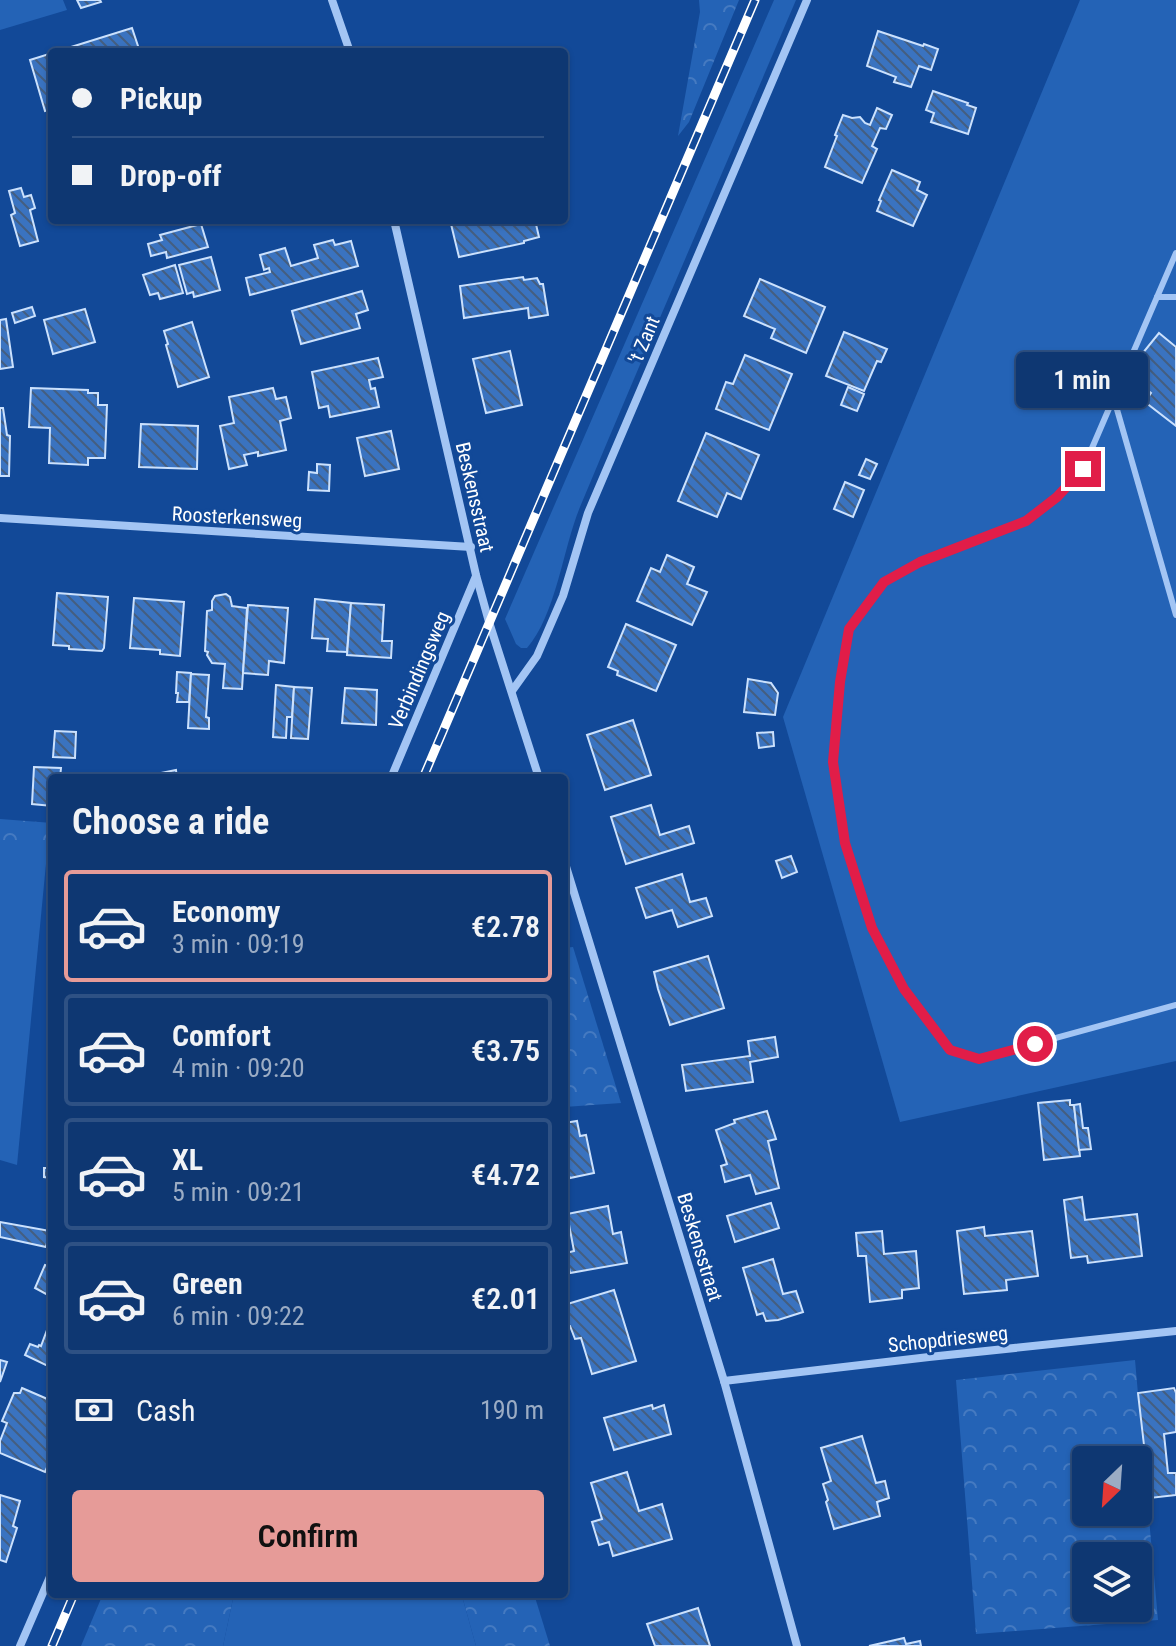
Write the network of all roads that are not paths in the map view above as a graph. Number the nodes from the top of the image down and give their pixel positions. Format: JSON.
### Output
{"nodes":[{"id":1,"x":332,"y":0,"type":"edge"},
{"id":2,"x":807,"y":0,"type":"edge"},
{"id":3,"x":349,"y":48,"type":"edge"},
{"id":4,"x":395,"y":224,"type":"edge"},
{"id":5,"x":1176,"y":253,"type":"edge"},
{"id":6,"x":1157,"y":297,"type":"junction"},
{"id":7,"x":1176,"y":297,"type":"edge"},
{"id":8,"x":1113,"y":397,"type":"junction"},
{"id":9,"x":0,"y":518,"type":"edge"},
{"id":10,"x":471,"y":547,"type":"junction"},
{"id":11,"x":476,"y":575,"type":"junction"},
{"id":12,"x":1176,"y":615,"type":"edge"},
{"id":13,"x":512,"y":691,"type":"junction"},
{"id":14,"x":393,"y":774,"type":"edge"},
{"id":15,"x":538,"y":774,"type":"edge"},
{"id":16,"x":568,"y":873,"type":"edge"},
{"id":17,"x":1176,"y":1005,"type":"edge"},
{"id":18,"x":1176,"y":1331,"type":"edge"},
{"id":19,"x":724,"y":1381,"type":"junction"},
{"id":20,"x":48,"y":1581,"type":"edge"},
{"id":21,"x":20,"y":1646,"type":"edge"},
{"id":22,"x":797,"y":1646,"type":"edge"}],
"edges":[{"from":1,"to":3,"type":"street"},
{"from":2,"to":13,"type":"street","name":"'t Zant"},
{"from":4,"to":10,"type":"street","name":"Beskensstraat"},
{"from":5,"to":6,"type":"lane"},
{"from":6,"to":7,"type":"lane"},
{"from":6,"to":8,"type":"lane"},
{"from":8,"to":12,"type":"lane"},
{"from":8,"to":17,"type":"lane"},
{"from":9,"to":10,"type":"street","name":"Roosterkensweg"},
{"from":10,"to":11,"type":"street","name":"Beskensstraat"},
{"from":11,"to":13,"type":"street","name":"Beskensstraat"},
{"from":11,"to":14,"type":"street","name":"Verbindingsweg"},
{"from":13,"to":15,"type":"street","name":"Beskensstraat"},
{"from":16,"to":19,"type":"street","name":"Beskensstraat"},
{"from":18,"to":19,"type":"street","name":"Schopdriesweg"},
{"from":19,"to":22,"type":"street","name":"Beskensstraat"},
{"from":20,"to":21,"type":"street"}]}
